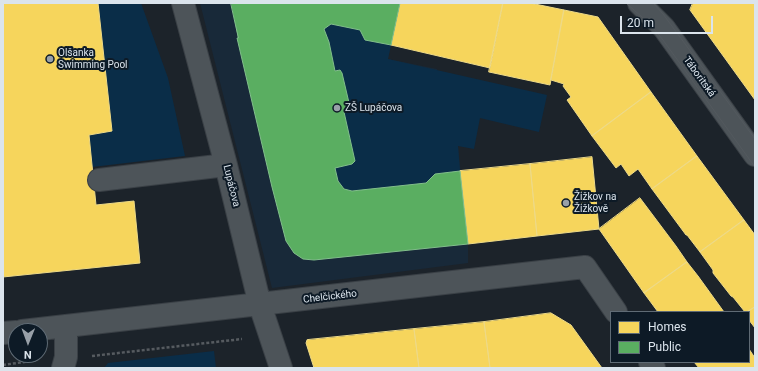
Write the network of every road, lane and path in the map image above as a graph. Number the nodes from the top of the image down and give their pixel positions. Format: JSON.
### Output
{"nodes":[{"id":1,"x":183,"y":3,"type":"edge"},
{"id":2,"x":640,"y":3,"type":"edge"},
{"id":3,"x":755,"y":155,"type":"edge"},
{"id":4,"x":226,"y":165,"type":"junction"},
{"id":5,"x":99,"y":180,"type":"dead end"},
{"id":6,"x":260,"y":305,"type":"junction"},
{"id":7,"x":615,"y":311,"type":"edge"},
{"id":8,"x":66,"y":326,"type":"junction"},
{"id":9,"x":48,"y":328,"type":"edge"},
{"id":10,"x":247,"y":339,"type":"dead end"},
{"id":11,"x":65,"y":362,"type":"edge"},
{"id":12,"x":3,"y":365,"type":"edge"},
{"id":13,"x":281,"y":368,"type":"edge"}],
"edges":[{"from":1,"to":4,"type":"street","name":"Lupáčova"},
{"from":2,"to":3,"type":"street","name":"Táboritská"},
{"from":4,"to":5,"type":"street"},
{"from":4,"to":6,"type":"street","name":"Lupáčova"},
{"from":6,"to":7,"type":"street","name":"Chelčického"},
{"from":6,"to":8,"type":"street","name":"Chelčického"},
{"from":6,"to":13,"type":"street","name":"Lupáčova"},
{"from":8,"to":9,"type":"street","name":"Chelčického"},
{"from":8,"to":11,"type":"street"},
{"from":10,"to":11,"type":"path"},
{"from":11,"to":12,"type":"path"}]}
